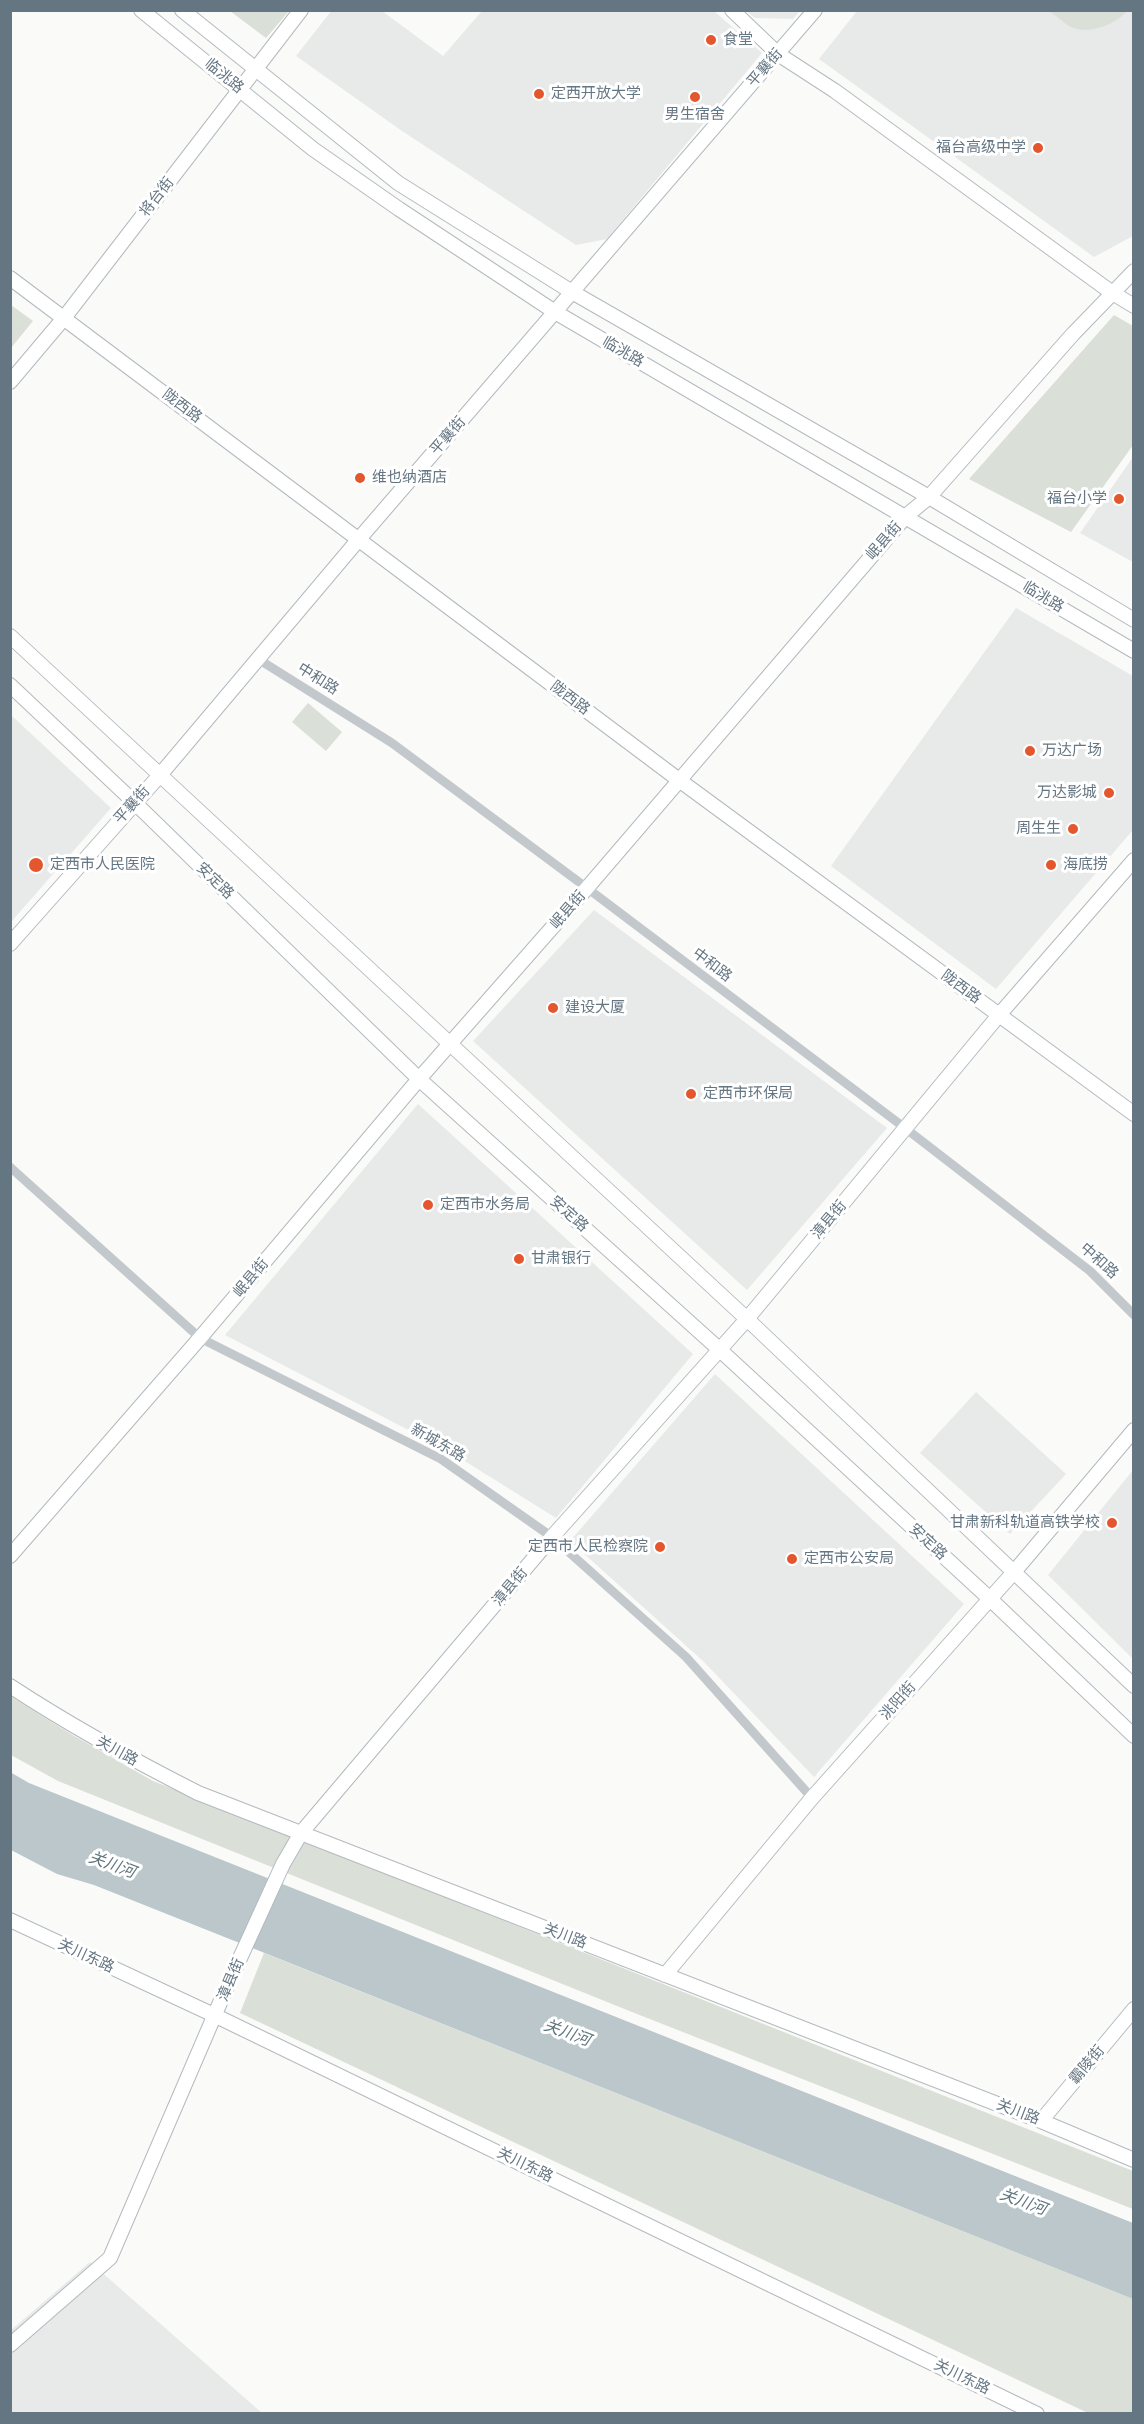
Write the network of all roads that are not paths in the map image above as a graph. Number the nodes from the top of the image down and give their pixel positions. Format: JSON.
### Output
{"nodes":[{"id":1,"x":141,"y":10,"type":"edge"},
{"id":2,"x":182,"y":10,"type":"edge"},
{"id":3,"x":301,"y":10,"type":"edge"},
{"id":4,"x":732,"y":10,"type":"edge"},
{"id":5,"x":815,"y":10,"type":"edge"},
{"id":6,"x":778,"y":54,"type":"junction"},
{"id":7,"x":256,"y":69,"type":"junction"},
{"id":8,"x":240,"y":88,"type":"junction"},
{"id":9,"x":1134,"y":271,"type":"edge"},
{"id":10,"x":10,"y":278,"type":"edge"},
{"id":11,"x":572,"y":292,"type":"junction"},
{"id":12,"x":1111,"y":292,"type":"junction"},
{"id":13,"x":1134,"y":306,"type":"edge"},
{"id":14,"x":555,"y":312,"type":"junction"},
{"id":15,"x":64,"y":318,"type":"junction"},
{"id":16,"x":10,"y":382,"type":"edge"},
{"id":17,"x":929,"y":497,"type":"junction"},
{"id":18,"x":906,"y":516,"type":"junction"},
{"id":19,"x":359,"y":539,"type":"junction"},
{"id":20,"x":1134,"y":620,"type":"edge"},
{"id":21,"x":10,"y":636,"type":"edge"},
{"id":22,"x":1134,"y":651,"type":"edge"},
{"id":23,"x":258,"y":659,"type":"junction"},
{"id":24,"x":10,"y":685,"type":"edge"},
{"id":25,"x":160,"y":775,"type":"junction"},
{"id":26,"x":679,"y":780,"type":"junction"},
{"id":27,"x":134,"y":802,"type":"junction"},
{"id":28,"x":1134,"y":860,"type":"edge"},
{"id":29,"x":587,"y":888,"type":"junction"},
{"id":30,"x":10,"y":944,"type":"edge"},
{"id":31,"x":999,"y":1015,"type":"junction"},
{"id":32,"x":450,"y":1044,"type":"junction"},
{"id":33,"x":419,"y":1079,"type":"junction"},
{"id":34,"x":1134,"y":1114,"type":"edge"},
{"id":35,"x":905,"y":1128,"type":"junction"},
{"id":36,"x":10,"y":1167,"type":"edge"},
{"id":37,"x":1134,"y":1315,"type":"edge"},
{"id":38,"x":747,"y":1319,"type":"junction"},
{"id":39,"x":200,"y":1338,"type":"junction"},
{"id":40,"x":720,"y":1350,"type":"junction"},
{"id":41,"x":1134,"y":1430,"type":"edge"},
{"id":42,"x":552,"y":1538,"type":"junction"},
{"id":43,"x":10,"y":1556,"type":"edge"},
{"id":44,"x":1014,"y":1572,"type":"junction"},
{"id":45,"x":989,"y":1598,"type":"junction"},
{"id":46,"x":10,"y":1686,"type":"edge"},
{"id":47,"x":1134,"y":1686,"type":"edge"},
{"id":48,"x":1134,"y":1736,"type":"edge"},
{"id":49,"x":812,"y":1798,"type":"junction"},
{"id":50,"x":301,"y":1833,"type":"junction"},
{"id":51,"x":10,"y":1920,"type":"edge"},
{"id":52,"x":665,"y":1975,"type":"junction"},
{"id":53,"x":1134,"y":2009,"type":"edge"},
{"id":54,"x":216,"y":2016,"type":"junction"},
{"id":55,"x":1041,"y":2121,"type":"junction"},
{"id":56,"x":1134,"y":2160,"type":"edge"},
{"id":57,"x":10,"y":2344,"type":"edge"},
{"id":58,"x":1037,"y":2414,"type":"edge"}],
"edges":[{"from":1,"to":8,"type":"street","name":"临洮路"},
{"from":2,"to":7,"type":"street","name":"临洮路"},
{"from":3,"to":7,"type":"street","name":"将台街"},
{"from":4,"to":6,"type":"street"},
{"from":5,"to":6,"type":"street","name":"平襄街"},
{"from":6,"to":11,"type":"street","name":"平襄街"},
{"from":6,"to":12,"type":"street"},
{"from":7,"to":8,"type":"street","name":"将台街"},
{"from":7,"to":11,"type":"street","name":"临洮路"},
{"from":8,"to":14,"type":"street","name":"临洮路"},
{"from":8,"to":15,"type":"street","name":"将台街"},
{"from":9,"to":12,"type":"street","name":"岷县街"},
{"from":10,"to":15,"type":"street","name":"陇西路"},
{"from":11,"to":14,"type":"street","name":"平襄街"},
{"from":11,"to":17,"type":"street","name":"临洮路"},
{"from":12,"to":13,"type":"street"},
{"from":12,"to":17,"type":"street","name":"岷县街"},
{"from":14,"to":18,"type":"street","name":"临洮路"},
{"from":14,"to":19,"type":"street","name":"平襄街"},
{"from":15,"to":16,"type":"street","name":"将台街"},
{"from":15,"to":19,"type":"street","name":"陇西路"},
{"from":17,"to":18,"type":"street","name":"岷县街"},
{"from":17,"to":20,"type":"street","name":"临洮路"},
{"from":18,"to":22,"type":"street","name":"临洮路"},
{"from":18,"to":26,"type":"street","name":"岷县街"},
{"from":19,"to":23,"type":"street","name":"平襄街"},
{"from":19,"to":26,"type":"street","name":"陇西路"},
{"from":21,"to":25,"type":"street"},
{"from":23,"to":25,"type":"street","name":"平襄街"},
{"from":23,"to":29,"type":"street","name":"中和路"},
{"from":24,"to":27,"type":"street","name":"安定路"},
{"from":25,"to":27,"type":"street","name":"平襄街"},
{"from":25,"to":32,"type":"street"},
{"from":26,"to":29,"type":"street","name":"岷县街"},
{"from":26,"to":31,"type":"street","name":"陇西路"},
{"from":27,"to":30,"type":"street","name":"平襄街"},
{"from":27,"to":33,"type":"street","name":"安定路"},
{"from":28,"to":31,"type":"street","name":"漳县街"},
{"from":29,"to":32,"type":"street","name":"岷县街"},
{"from":29,"to":35,"type":"street","name":"中和路"},
{"from":31,"to":34,"type":"street","name":"陇西路"},
{"from":31,"to":35,"type":"street","name":"漳县街"},
{"from":32,"to":33,"type":"street","name":"岷县街"},
{"from":32,"to":38,"type":"street"},
{"from":33,"to":39,"type":"street","name":"岷县街"},
{"from":33,"to":40,"type":"street","name":"安定路"},
{"from":35,"to":37,"type":"street","name":"中和路"},
{"from":35,"to":38,"type":"street","name":"漳县街"},
{"from":36,"to":39,"type":"street","name":"新城东路"},
{"from":38,"to":40,"type":"street","name":"漳县街"},
{"from":38,"to":44,"type":"street"},
{"from":39,"to":42,"type":"street","name":"新城东路"},
{"from":39,"to":43,"type":"street","name":"岷县街"},
{"from":40,"to":42,"type":"street","name":"漳县街"},
{"from":40,"to":45,"type":"street","name":"安定路"},
{"from":41,"to":44,"type":"street","name":"洮阳街"},
{"from":42,"to":49,"type":"street","name":"新城东路"},
{"from":42,"to":50,"type":"street","name":"漳县街"},
{"from":44,"to":45,"type":"street","name":"洮阳街"},
{"from":44,"to":47,"type":"street"},
{"from":45,"to":48,"type":"street","name":"安定路"},
{"from":45,"to":49,"type":"street","name":"洮阳街"},
{"from":46,"to":50,"type":"street","name":"关川路"},
{"from":49,"to":52,"type":"street","name":"洮阳街"},
{"from":50,"to":52,"type":"street","name":"关川路"},
{"from":50,"to":54,"type":"street","name":"漳县街"},
{"from":51,"to":54,"type":"street","name":"关川东路"},
{"from":52,"to":55,"type":"street","name":"关川路"},
{"from":53,"to":55,"type":"street","name":"霸陵街"},
{"from":54,"to":57,"type":"street","name":"漳县街"},
{"from":54,"to":58,"type":"street","name":"关川东路"},
{"from":55,"to":56,"type":"street","name":"关川路"}]}
